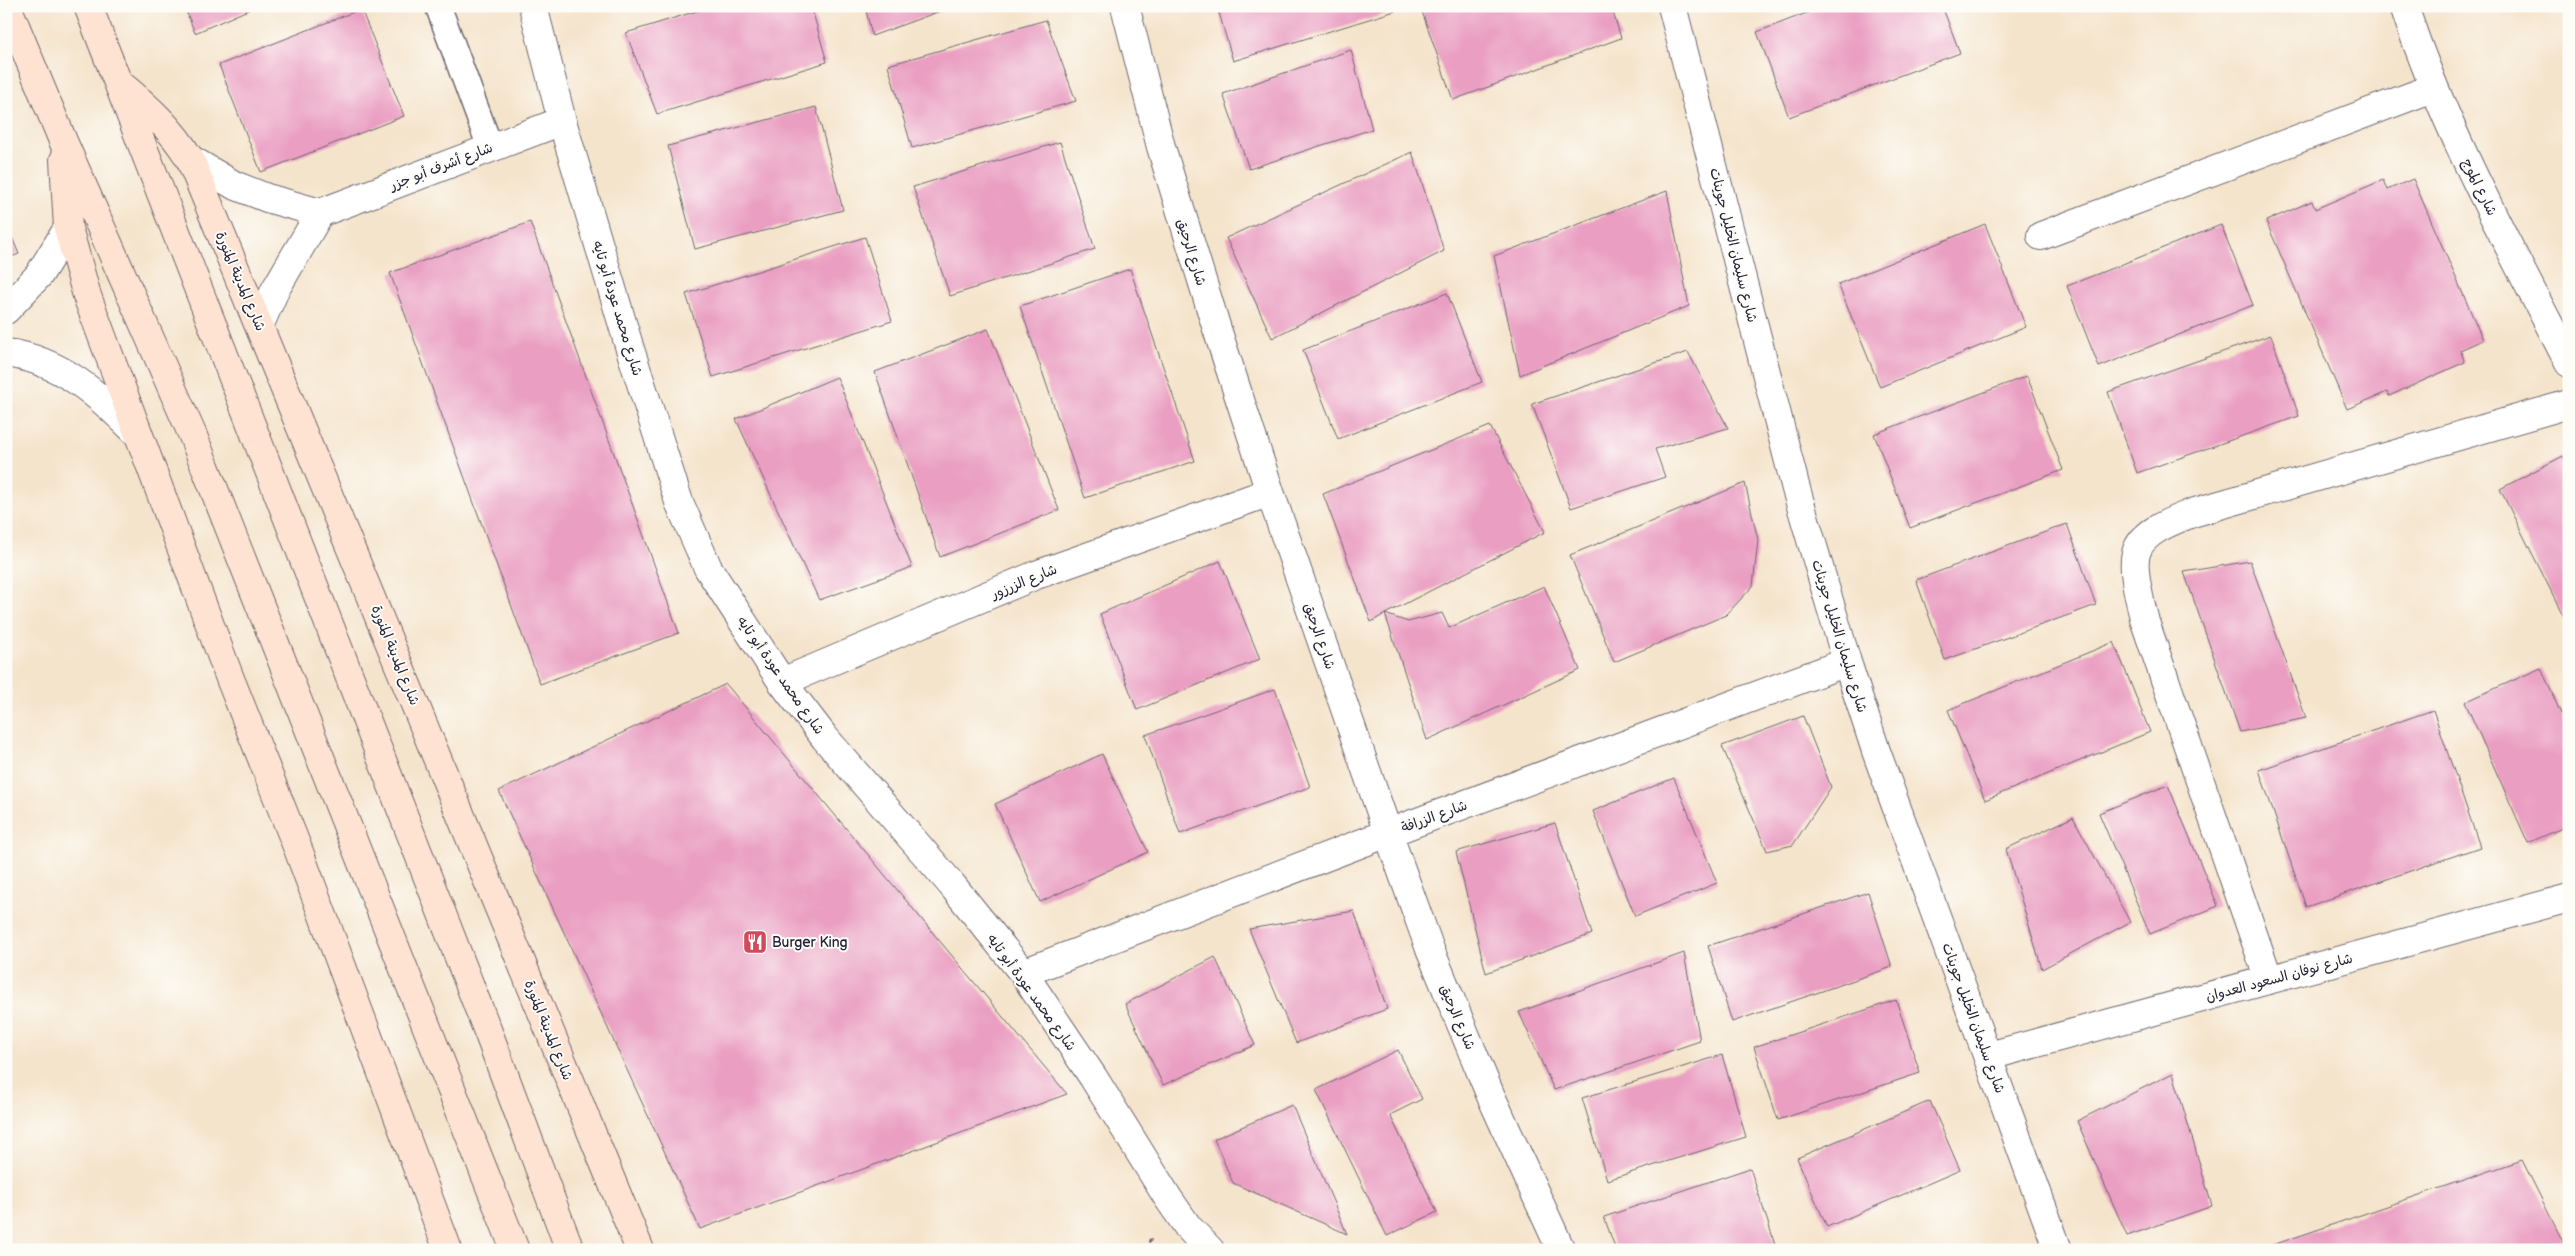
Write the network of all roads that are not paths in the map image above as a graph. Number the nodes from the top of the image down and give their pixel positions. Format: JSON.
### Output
{"nodes":[{"id":1,"x":7,"y":6,"type":"edge"},
{"id":2,"x":88,"y":6,"type":"edge"},
{"id":3,"x":438,"y":6,"type":"edge"},
{"id":4,"x":533,"y":6,"type":"edge"},
{"id":5,"x":1125,"y":6,"type":"edge"},
{"id":6,"x":1672,"y":6,"type":"edge"},
{"id":7,"x":2404,"y":6,"type":"edge"},
{"id":8,"x":118,"y":83,"type":"junction"},
{"id":9,"x":2433,"y":88,"type":"junction"},
{"id":10,"x":562,"y":121,"type":"junction"},
{"id":11,"x":63,"y":141,"type":"junction"},
{"id":12,"x":490,"y":147,"type":"junction"},
{"id":13,"x":190,"y":159,"type":"junction"},
{"id":14,"x":320,"y":213,"type":"junction"},
{"id":15,"x":68,"y":228,"type":"junction"},
{"id":16,"x":2041,"y":236,"type":"dead end"},
{"id":17,"x":6,"y":310,"type":"edge"},
{"id":18,"x":260,"y":324,"type":"junction"},
{"id":19,"x":6,"y":353,"type":"edge"},
{"id":20,"x":2569,"y":363,"type":"edge"},
{"id":21,"x":2569,"y":404,"type":"edge"},
{"id":22,"x":137,"y":433,"type":"junction"},
{"id":23,"x":1270,"y":492,"type":"junction"},
{"id":24,"x":1847,"y":662,"type":"junction"},
{"id":25,"x":782,"y":682,"type":"junction"},
{"id":26,"x":1388,"y":833,"type":"junction"},
{"id":27,"x":2569,"y":898,"type":"edge"},
{"id":28,"x":1022,"y":973,"type":"junction"},
{"id":29,"x":2269,"y":980,"type":"junction"},
{"id":30,"x":1989,"y":1056,"type":"junction"},
{"id":31,"x":448,"y":1250,"type":"edge"},
{"id":32,"x":515,"y":1250,"type":"edge"},
{"id":33,"x":570,"y":1250,"type":"edge"},
{"id":34,"x":640,"y":1250,"type":"edge"},
{"id":35,"x":1210,"y":1250,"type":"edge"},
{"id":36,"x":1561,"y":1250,"type":"edge"},
{"id":37,"x":2058,"y":1250,"type":"edge"}],
"edges":[{"from":1,"to":11,"type":"main road"},
{"from":2,"to":8,"type":"main road"},
{"from":3,"to":12,"type":"lane"},
{"from":4,"to":10,"type":"street","name":"شارع محمد عودة أبو تايه"},
{"from":5,"to":23,"type":"street","name":"شارع الرحيق"},
{"from":6,"to":24,"type":"street","name":"شارع سليمان الخليل جوينات"},
{"from":7,"to":9,"type":"street","name":"شارع الموج"},
{"from":8,"to":13,"type":"main road","name":"شارع المدينة المنورة"},
{"from":8,"to":33,"type":"main road"},
{"from":9,"to":16,"type":"street"},
{"from":9,"to":20,"type":"street","name":"شارع الموج"},
{"from":10,"to":12,"type":"street","name":"شارع أشرف أبو جزر"},
{"from":10,"to":25,"type":"street","name":"شارع محمد عودة أبو تايه"},
{"from":11,"to":15,"type":"main road"},
{"from":11,"to":32,"type":"main road"},
{"from":12,"to":14,"type":"street","name":"شارع أشرف أبو جزر"},
{"from":13,"to":14,"type":"street"},
{"from":13,"to":18,"type":"main road","name":"شارع المدينة المنورة"},
{"from":14,"to":18,"type":"street"},
{"from":15,"to":17,"type":"street"},
{"from":15,"to":22,"type":"main road"},
{"from":18,"to":34,"type":"main road","name":"شارع المدينة المنورة"},
{"from":19,"to":22,"type":"street"},
{"from":21,"to":29,"type":"street"},
{"from":22,"to":31,"type":"main road"},
{"from":23,"to":25,"type":"street","name":"شارع الزرزور"},
{"from":23,"to":26,"type":"street","name":"شارع الرحيق"},
{"from":24,"to":26,"type":"street","name":"شارع الزرافة"},
{"from":24,"to":30,"type":"street","name":"شارع سليمان الخليل جوينات"},
{"from":25,"to":28,"type":"street","name":"شارع محمد عودة أبو تايه"},
{"from":26,"to":28,"type":"street","name":"شارع الزرافة"},
{"from":26,"to":36,"type":"street","name":"شارع الرحيق"},
{"from":27,"to":29,"type":"street","name":"شارع نوفان السعود العدوان"},
{"from":28,"to":35,"type":"street","name":"شارع محمد عودة أبو تايه"},
{"from":29,"to":30,"type":"street","name":"شارع نوفان السعود العدوان"},
{"from":30,"to":37,"type":"street","name":"شارع سليمان الخليل جوينات"}]}
